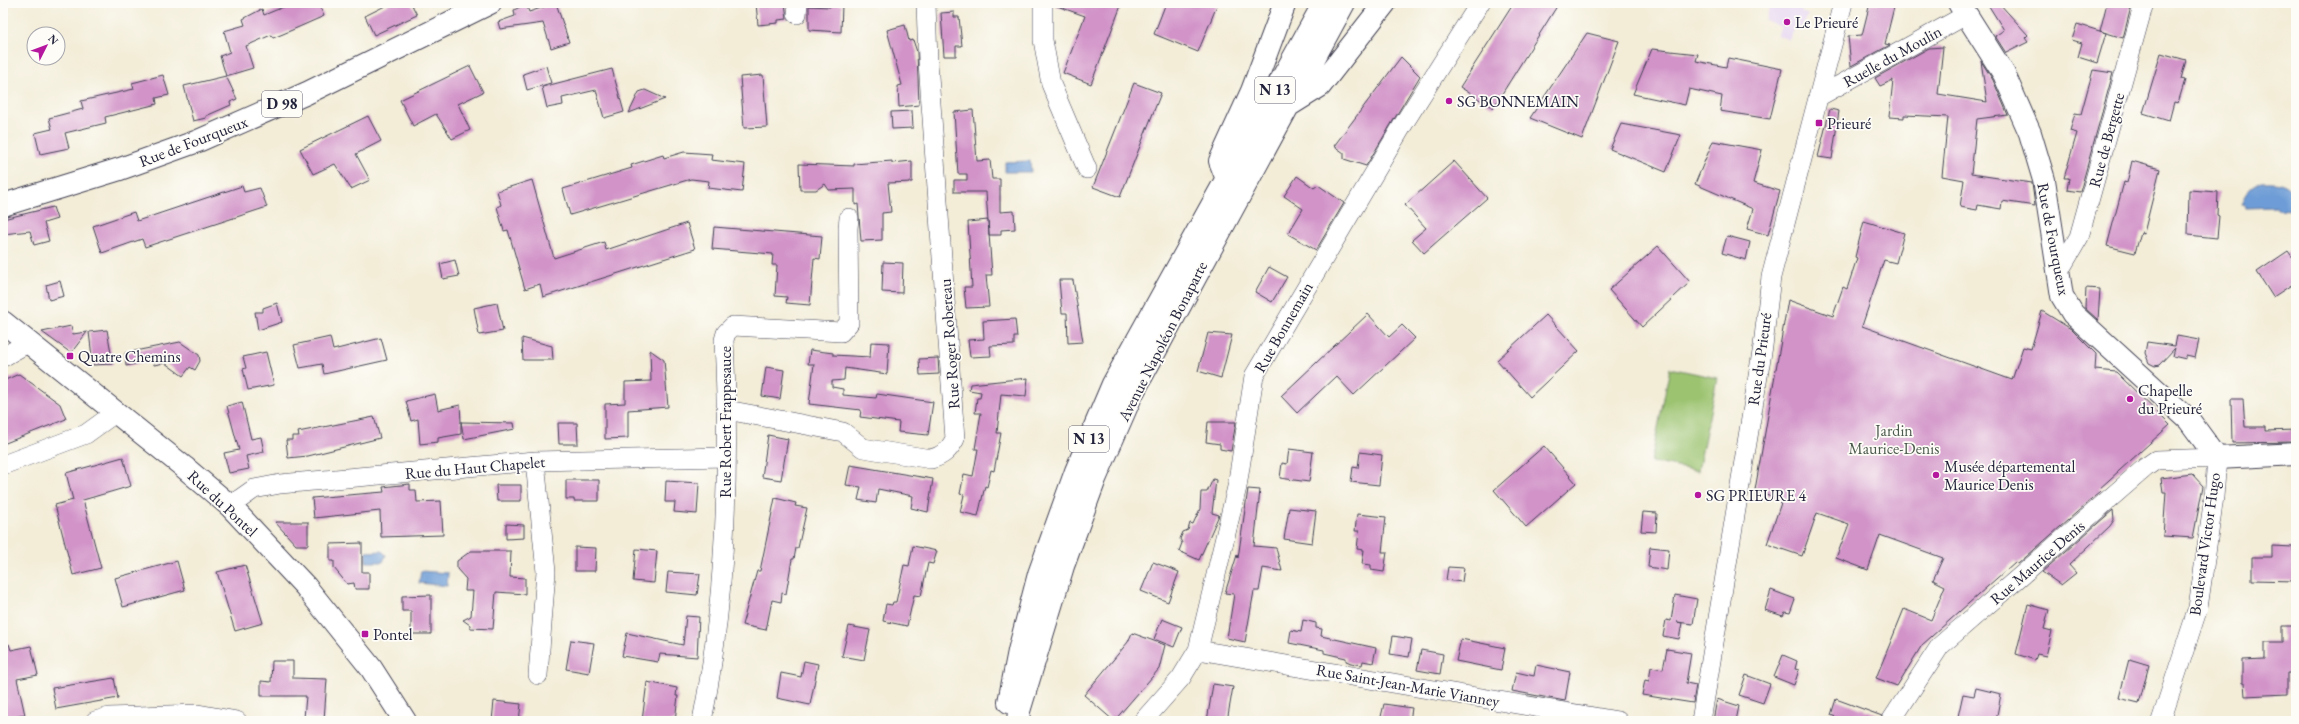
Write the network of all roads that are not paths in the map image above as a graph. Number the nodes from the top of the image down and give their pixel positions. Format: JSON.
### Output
{"nodes":[{"id":1,"x":490,"y":3,"type":"edge"},
{"id":2,"x":926,"y":3,"type":"edge"},
{"id":3,"x":1043,"y":3,"type":"edge"},
{"id":4,"x":1285,"y":3,"type":"edge"},
{"id":5,"x":1324,"y":3,"type":"edge"},
{"id":6,"x":1344,"y":3,"type":"edge"},
{"id":7,"x":1385,"y":3,"type":"edge"},
{"id":8,"x":1480,"y":3,"type":"edge"},
{"id":9,"x":1843,"y":3,"type":"edge"},
{"id":10,"x":2144,"y":3,"type":"edge"},
{"id":11,"x":1963,"y":9,"type":"edge"},
{"id":12,"x":1818,"y":97,"type":"junction"},
{"id":13,"x":1287,"y":107,"type":"junction"},
{"id":14,"x":1087,"y":168,"type":"dead end"},
{"id":15,"x":1226,"y":178,"type":"junction"},
{"id":16,"x":65,"y":185,"type":"junction"},
{"id":17,"x":3,"y":193,"type":"edge"},
{"id":18,"x":3,"y":204,"type":"edge"},
{"id":19,"x":849,"y":218,"type":"dead end"},
{"id":20,"x":2058,"y":273,"type":"junction"},
{"id":21,"x":3,"y":322,"type":"edge"},
{"id":22,"x":29,"y":342,"type":"junction"},
{"id":23,"x":3,"y":357,"type":"edge"},
{"id":24,"x":727,"y":410,"type":"junction"},
{"id":25,"x":115,"y":413,"type":"junction"},
{"id":26,"x":2296,"y":454,"type":"edge"},
{"id":27,"x":726,"y":457,"type":"junction"},
{"id":28,"x":2217,"y":458,"type":"junction"},
{"id":29,"x":535,"y":461,"type":"junction"},
{"id":30,"x":3,"y":465,"type":"edge"},
{"id":31,"x":230,"y":506,"type":"junction"},
{"id":32,"x":1198,"y":650,"type":"junction"},
{"id":33,"x":538,"y":675,"type":"dead end"},
{"id":34,"x":95,"y":721,"type":"edge"},
{"id":35,"x":237,"y":721,"type":"edge"},
{"id":36,"x":405,"y":721,"type":"edge"},
{"id":37,"x":702,"y":721,"type":"edge"},
{"id":38,"x":1006,"y":721,"type":"edge"},
{"id":39,"x":1018,"y":721,"type":"edge"},
{"id":40,"x":1143,"y":721,"type":"edge"},
{"id":41,"x":1618,"y":721,"type":"edge"},
{"id":42,"x":1701,"y":721,"type":"edge"},
{"id":43,"x":1891,"y":721,"type":"edge"},
{"id":44,"x":2161,"y":721,"type":"edge"}],
"edges":[{"from":1,"to":16,"type":"main road","name":"Rue de Fourqueux","number":"D 98"},
{"from":2,"to":24,"type":"street","name":"Rue Roger Robereau"},
{"from":3,"to":14,"type":"street"},
{"from":4,"to":15,"type":"main road"},
{"from":5,"to":15,"type":"main road","name":"Avenue Napoléon Bonaparte","number":"N 13"},
{"from":6,"to":13,"type":"main road","name":"Avenue Napoléon Bonaparte","number":"N 13"},
{"from":7,"to":13,"type":"main road"},
{"from":8,"to":32,"type":"street","name":"Rue Bonnemain"},
{"from":9,"to":12,"type":"street","name":"Rue du Prieuré"},
{"from":10,"to":20,"type":"street","name":"Rue de Bergette"},
{"from":11,"to":12,"type":"street","name":"Ruelle du Moulin"},
{"from":11,"to":20,"type":"main road","name":"Rue de Fourqueux"},
{"from":12,"to":42,"type":"street","name":"Rue du Prieuré"},
{"from":13,"to":39,"type":"main road","name":"Avenue Napoléon Bonaparte","number":"N 13"},
{"from":15,"to":38,"type":"main road","name":"Avenue Napoléon Bonaparte","number":"N 13"},
{"from":16,"to":17,"type":"main road","name":"Rue de Fourqueux","number":"D 98"},
{"from":16,"to":18,"type":"main road","name":"Rue de Fourqueux","number":"D 98"},
{"from":19,"to":24,"type":"street","name":"Rue Robert Frappesauce"},
{"from":20,"to":28,"type":"main road","name":"Rue de Fourqueux"},
{"from":21,"to":22,"type":"main road","name":"Rue du Pontel"},
{"from":22,"to":23,"type":"street"},
{"from":22,"to":25,"type":"main road","name":"Rue du Pontel"},
{"from":24,"to":27,"type":"street","name":"Rue Robert Frappesauce"},
{"from":25,"to":30,"type":"street"},
{"from":25,"to":31,"type":"main road","name":"Rue du Pontel"},
{"from":26,"to":28,"type":"main road"},
{"from":27,"to":29,"type":"street","name":"Rue du Haut Chapelet"},
{"from":27,"to":37,"type":"street","name":"Rue Robert Frappesauce"},
{"from":28,"to":43,"type":"street","name":"Rue Maurice Denis"},
{"from":28,"to":44,"type":"street","name":"Boulevard Victor Hugo"},
{"from":29,"to":31,"type":"street","name":"Rue du Haut Chapelet"},
{"from":29,"to":33,"type":"street"},
{"from":31,"to":36,"type":"main road","name":"Rue du Pontel"},
{"from":32,"to":40,"type":"street","name":"Rue Bonnemain"},
{"from":32,"to":41,"type":"street","name":"Rue Saint-Jean-Marie Vianney"},
{"from":34,"to":35,"type":"street"}]}
